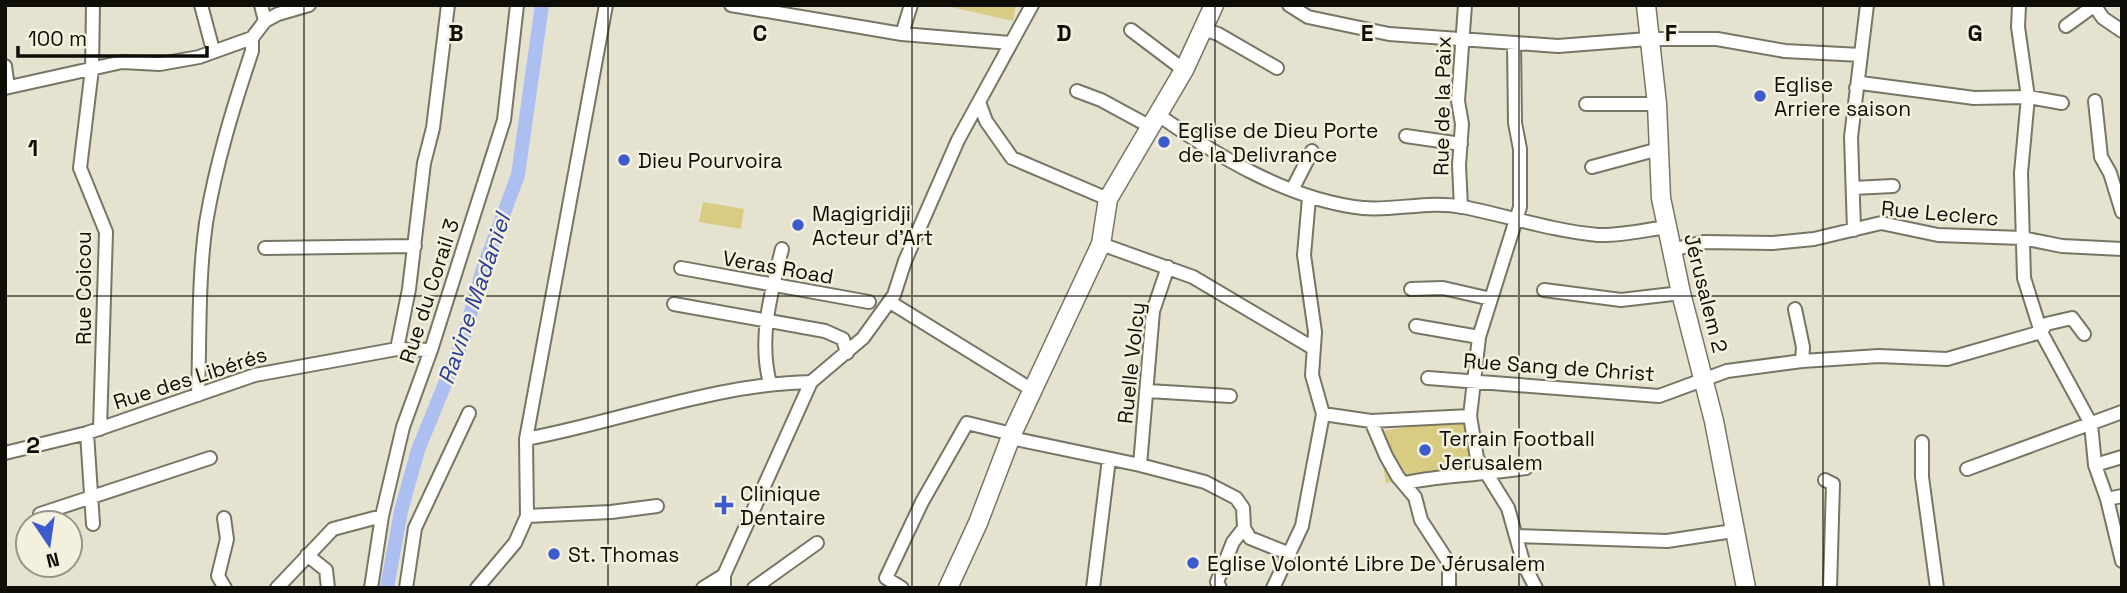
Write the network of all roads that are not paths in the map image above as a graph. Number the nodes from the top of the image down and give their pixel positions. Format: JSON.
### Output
{"nodes":[{"id":1,"x":93,"y":5,"type":"edge"},
{"id":2,"x":201,"y":5,"type":"edge"},
{"id":3,"x":261,"y":5,"type":"edge"},
{"id":4,"x":309,"y":5,"type":"edge"},
{"id":5,"x":449,"y":5,"type":"edge"},
{"id":6,"x":517,"y":5,"type":"edge"},
{"id":7,"x":606,"y":5,"type":"edge"},
{"id":8,"x":731,"y":5,"type":"edge"},
{"id":9,"x":911,"y":5,"type":"edge"},
{"id":10,"x":1032,"y":5,"type":"edge"},
{"id":11,"x":1214,"y":5,"type":"edge"},
{"id":12,"x":1289,"y":5,"type":"edge"},
{"id":13,"x":1465,"y":5,"type":"edge"},
{"id":14,"x":1646,"y":5,"type":"edge"},
{"id":15,"x":1867,"y":5,"type":"edge"},
{"id":16,"x":2019,"y":5,"type":"edge"},
{"id":17,"x":2094,"y":5,"type":"edge"},
{"id":18,"x":265,"y":21,"type":"junction"},
{"id":19,"x":2066,"y":26,"type":"dead end"},
{"id":20,"x":1203,"y":29,"type":"junction"},
{"id":21,"x":1131,"y":30,"type":"dead end"},
{"id":22,"x":2122,"y":32,"type":"edge"},
{"id":23,"x":902,"y":34,"type":"junction"},
{"id":24,"x":252,"y":38,"type":"junction"},
{"id":25,"x":1461,"y":38,"type":"junction"},
{"id":26,"x":1648,"y":39,"type":"junction"},
{"id":27,"x":1010,"y":43,"type":"junction"},
{"id":28,"x":1514,"y":44,"type":"junction"},
{"id":29,"x":213,"y":50,"type":"junction"},
{"id":30,"x":1861,"y":55,"type":"junction"},
{"id":31,"x":5,"y":66,"type":"edge"},
{"id":32,"x":1277,"y":68,"type":"dead end"},
{"id":33,"x":92,"y":69,"type":"junction"},
{"id":34,"x":1184,"y":70,"type":"junction"},
{"id":35,"x":7,"y":88,"type":"edge"},
{"id":36,"x":1856,"y":88,"type":"junction"},
{"id":37,"x":1077,"y":91,"type":"dead end"},
{"id":38,"x":2028,"y":97,"type":"junction"},
{"id":39,"x":979,"y":102,"type":"junction"},
{"id":40,"x":2095,"y":102,"type":"dead end"},
{"id":41,"x":2062,"y":103,"type":"dead end"},
{"id":42,"x":1586,"y":104,"type":"dead end"},
{"id":43,"x":1657,"y":104,"type":"junction"},
{"id":44,"x":1153,"y":120,"type":"junction"},
{"id":45,"x":1406,"y":136,"type":"dead end"},
{"id":46,"x":1461,"y":144,"type":"junction"},
{"id":47,"x":1659,"y":149,"type":"junction"},
{"id":48,"x":1312,"y":150,"type":"dead end"},
{"id":49,"x":1592,"y":167,"type":"dead end"},
{"id":50,"x":1893,"y":186,"type":"dead end"},
{"id":51,"x":1853,"y":188,"type":"junction"},
{"id":52,"x":1292,"y":190,"type":"junction"},
{"id":53,"x":1309,"y":198,"type":"junction"},
{"id":54,"x":1108,"y":199,"type":"junction"},
{"id":55,"x":1461,"y":206,"type":"junction"},
{"id":56,"x":2122,"y":212,"type":"edge"},
{"id":57,"x":1516,"y":220,"type":"junction"},
{"id":58,"x":1667,"y":227,"type":"junction"},
{"id":59,"x":1854,"y":230,"type":"junction"},
{"id":60,"x":2022,"y":238,"type":"junction"},
{"id":61,"x":1101,"y":244,"type":"junction"},
{"id":62,"x":415,"y":246,"type":"junction"},
{"id":63,"x":265,"y":248,"type":"dead end"},
{"id":64,"x":782,"y":249,"type":"dead end"},
{"id":65,"x":2122,"y":249,"type":"edge"},
{"id":66,"x":1672,"y":250,"type":"junction"},
{"id":67,"x":1168,"y":267,"type":"junction"},
{"id":68,"x":681,"y":268,"type":"dead end"},
{"id":69,"x":773,"y":286,"type":"junction"},
{"id":70,"x":1411,"y":289,"type":"dead end"},
{"id":71,"x":1544,"y":290,"type":"dead end"},
{"id":72,"x":1681,"y":293,"type":"junction"},
{"id":73,"x":1490,"y":299,"type":"junction"},
{"id":74,"x":869,"y":302,"type":"dead end"},
{"id":75,"x":890,"y":302,"type":"junction"},
{"id":76,"x":674,"y":304,"type":"dead end"},
{"id":77,"x":1795,"y":309,"type":"dead end"},
{"id":78,"x":767,"y":322,"type":"junction"},
{"id":79,"x":1416,"y":326,"type":"dead end"},
{"id":80,"x":2041,"y":332,"type":"junction"},
{"id":81,"x":2084,"y":334,"type":"dead end"},
{"id":82,"x":1479,"y":337,"type":"junction"},
{"id":83,"x":1313,"y":348,"type":"junction"},
{"id":84,"x":397,"y":349,"type":"junction"},
{"id":85,"x":431,"y":350,"type":"junction"},
{"id":86,"x":847,"y":353,"type":"junction"},
{"id":87,"x":1802,"y":361,"type":"junction"},
{"id":88,"x":1428,"y":378,"type":"dead end"},
{"id":89,"x":1704,"y":379,"type":"junction"},
{"id":90,"x":1472,"y":380,"type":"junction"},
{"id":91,"x":811,"y":382,"type":"junction"},
{"id":92,"x":770,"y":383,"type":"junction"},
{"id":93,"x":1034,"y":391,"type":"junction"},
{"id":94,"x":1148,"y":391,"type":"junction"},
{"id":95,"x":198,"y":395,"type":"junction"},
{"id":96,"x":1230,"y":396,"type":"dead end"},
{"id":97,"x":2122,"y":412,"type":"edge"},
{"id":98,"x":469,"y":413,"type":"dead end"},
{"id":99,"x":1323,"y":414,"type":"junction"},
{"id":100,"x":1470,"y":416,"type":"junction"},
{"id":101,"x":1371,"y":421,"type":"junction"},
{"id":102,"x":2091,"y":424,"type":"junction"},
{"id":103,"x":93,"y":431,"type":"junction"},
{"id":104,"x":1012,"y":436,"type":"junction"},
{"id":105,"x":526,"y":439,"type":"junction"},
{"id":106,"x":1922,"y":442,"type":"dead end"},
{"id":107,"x":5,"y":453,"type":"edge"},
{"id":108,"x":2122,"y":457,"type":"edge"},
{"id":109,"x":210,"y":458,"type":"dead end"},
{"id":110,"x":1109,"y":459,"type":"junction"},
{"id":111,"x":1140,"y":465,"type":"junction"},
{"id":112,"x":2095,"y":465,"type":"junction"},
{"id":113,"x":1526,"y":468,"type":"dead end"},
{"id":114,"x":1967,"y":469,"type":"dead end"},
{"id":115,"x":1485,"y":475,"type":"junction"},
{"id":116,"x":1825,"y":480,"type":"dead end"},
{"id":117,"x":1405,"y":483,"type":"junction"},
{"id":118,"x":2122,"y":496,"type":"edge"},
{"id":119,"x":91,"y":499,"type":"junction"},
{"id":120,"x":2107,"y":499,"type":"junction"},
{"id":121,"x":657,"y":506,"type":"dead end"},
{"id":122,"x":57,"y":509,"type":"edge"},
{"id":123,"x":382,"y":516,"type":"junction"},
{"id":124,"x":527,"y":516,"type":"junction"},
{"id":125,"x":224,"y":518,"type":"dead end"},
{"id":126,"x":93,"y":524,"type":"dead end"},
{"id":127,"x":1244,"y":528,"type":"junction"},
{"id":128,"x":1733,"y":531,"type":"junction"},
{"id":129,"x":1518,"y":536,"type":"junction"},
{"id":130,"x":817,"y":543,"type":"dead end"},
{"id":131,"x":1290,"y":554,"type":"junction"},
{"id":132,"x":307,"y":555,"type":"junction"},
{"id":133,"x":2122,"y":561,"type":"edge"},
{"id":134,"x":724,"y":582,"type":"edge"},
{"id":135,"x":882,"y":583,"type":"edge"},
{"id":136,"x":225,"y":588,"type":"edge"},
{"id":137,"x":277,"y":588,"type":"edge"},
{"id":138,"x":328,"y":588,"type":"edge"},
{"id":139,"x":371,"y":588,"type":"edge"},
{"id":140,"x":406,"y":588,"type":"edge"},
{"id":141,"x":477,"y":588,"type":"edge"},
{"id":142,"x":703,"y":588,"type":"edge"},
{"id":143,"x":754,"y":588,"type":"edge"},
{"id":144,"x":902,"y":588,"type":"edge"},
{"id":145,"x":948,"y":588,"type":"edge"},
{"id":146,"x":1093,"y":588,"type":"edge"},
{"id":147,"x":1220,"y":588,"type":"edge"},
{"id":148,"x":1273,"y":588,"type":"edge"},
{"id":149,"x":1450,"y":588,"type":"edge"},
{"id":150,"x":1536,"y":588,"type":"edge"},
{"id":151,"x":1746,"y":588,"type":"edge"},
{"id":152,"x":1830,"y":588,"type":"edge"},
{"id":153,"x":1937,"y":588,"type":"edge"}],
"edges":[{"from":1,"to":33,"type":"street","name":"Rue Coicou"},
{"from":2,"to":29,"type":"street"},
{"from":3,"to":18,"type":"street"},
{"from":4,"to":18,"type":"street"},
{"from":5,"to":62,"type":"street"},
{"from":6,"to":85,"type":"street","name":"Rue du Corail 3"},
{"from":7,"to":105,"type":"street"},
{"from":8,"to":23,"type":"street"},
{"from":9,"to":23,"type":"street"},
{"from":10,"to":27,"type":"street"},
{"from":11,"to":20,"type":"street"},
{"from":12,"to":25,"type":"street"},
{"from":13,"to":25,"type":"street","name":"Rue de la Paix"},
{"from":14,"to":26,"type":"street","name":"Jérusalem 2"},
{"from":15,"to":30,"type":"street"},
{"from":16,"to":38,"type":"street"},
{"from":17,"to":19,"type":"street"},
{"from":17,"to":22,"type":"street"},
{"from":18,"to":24,"type":"street"},
{"from":20,"to":32,"type":"street"},
{"from":20,"to":34,"type":"street"},
{"from":21,"to":34,"type":"street"},
{"from":23,"to":27,"type":"street"},
{"from":24,"to":29,"type":"street"},
{"from":24,"to":95,"type":"street"},
{"from":25,"to":28,"type":"street"},
{"from":25,"to":46,"type":"street","name":"Rue de la Paix"},
{"from":26,"to":28,"type":"street"},
{"from":26,"to":30,"type":"street"},
{"from":26,"to":43,"type":"street","name":"Jérusalem 2"},
{"from":27,"to":39,"type":"street"},
{"from":28,"to":57,"type":"street"},
{"from":29,"to":33,"type":"street"},
{"from":30,"to":36,"type":"street"},
{"from":31,"to":35,"type":"street"},
{"from":33,"to":35,"type":"street"},
{"from":33,"to":103,"type":"street","name":"Rue Coicou"},
{"from":34,"to":44,"type":"street"},
{"from":36,"to":38,"type":"street"},
{"from":36,"to":51,"type":"street"},
{"from":37,"to":44,"type":"street"},
{"from":38,"to":41,"type":"street"},
{"from":38,"to":60,"type":"street"},
{"from":39,"to":54,"type":"street"},
{"from":39,"to":75,"type":"street"},
{"from":40,"to":56,"type":"street"},
{"from":42,"to":43,"type":"street"},
{"from":43,"to":47,"type":"street","name":"Jérusalem 2"},
{"from":44,"to":52,"type":"street"},
{"from":44,"to":54,"type":"street"},
{"from":45,"to":46,"type":"street"},
{"from":46,"to":55,"type":"street","name":"Rue de la Paix"},
{"from":47,"to":49,"type":"street"},
{"from":47,"to":58,"type":"street","name":"Jérusalem 2"},
{"from":48,"to":52,"type":"street"},
{"from":50,"to":51,"type":"street"},
{"from":51,"to":59,"type":"street"},
{"from":52,"to":53,"type":"street"},
{"from":53,"to":55,"type":"street"},
{"from":53,"to":83,"type":"street"},
{"from":54,"to":61,"type":"street"},
{"from":55,"to":57,"type":"street"},
{"from":57,"to":58,"type":"street"},
{"from":57,"to":73,"type":"street"},
{"from":58,"to":66,"type":"street","name":"Jérusalem 2"},
{"from":59,"to":60,"type":"street","name":"Rue Leclerc"},
{"from":59,"to":66,"type":"street","name":"Rue Leclerc"},
{"from":60,"to":65,"type":"street","name":"Rue Leclerc"},
{"from":60,"to":80,"type":"street"},
{"from":61,"to":67,"type":"street"},
{"from":61,"to":93,"type":"street"},
{"from":62,"to":63,"type":"street"},
{"from":62,"to":84,"type":"street"},
{"from":64,"to":69,"type":"street"},
{"from":66,"to":72,"type":"street","name":"Jérusalem 2"},
{"from":67,"to":83,"type":"street"},
{"from":67,"to":94,"type":"street","name":"Ruelle Volcy"},
{"from":68,"to":69,"type":"street","name":"Veras Road"},
{"from":69,"to":74,"type":"street","name":"Veras Road"},
{"from":69,"to":78,"type":"street"},
{"from":70,"to":73,"type":"street"},
{"from":71,"to":72,"type":"street"},
{"from":72,"to":89,"type":"street","name":"Jérusalem 2"},
{"from":73,"to":82,"type":"street"},
{"from":75,"to":86,"type":"street"},
{"from":75,"to":93,"type":"street"},
{"from":76,"to":78,"type":"street"},
{"from":77,"to":87,"type":"street"},
{"from":78,"to":86,"type":"street"},
{"from":78,"to":92,"type":"street"},
{"from":79,"to":82,"type":"street"},
{"from":80,"to":81,"type":"street","name":"Rue Sang de Christ"},
{"from":80,"to":87,"type":"street","name":"Rue Sang de Christ"},
{"from":80,"to":102,"type":"street"},
{"from":82,"to":90,"type":"street"},
{"from":83,"to":99,"type":"street"},
{"from":84,"to":85,"type":"street","name":"Rue des Libérés"},
{"from":84,"to":95,"type":"street","name":"Rue des Libérés"},
{"from":85,"to":123,"type":"street","name":"Rue du Corail 3"},
{"from":86,"to":91,"type":"street"},
{"from":87,"to":89,"type":"street","name":"Rue Sang de Christ"},
{"from":88,"to":90,"type":"street","name":"Rue Sang de Christ"},
{"from":89,"to":90,"type":"street","name":"Rue Sang de Christ"},
{"from":89,"to":128,"type":"street","name":"Jérusalem 2"},
{"from":90,"to":100,"type":"street"},
{"from":91,"to":92,"type":"street"},
{"from":91,"to":134,"type":"street"},
{"from":92,"to":105,"type":"street"},
{"from":93,"to":104,"type":"street"},
{"from":94,"to":96,"type":"street"},
{"from":94,"to":111,"type":"street","name":"Ruelle Volcy"},
{"from":95,"to":103,"type":"street","name":"Rue des Libérés"},
{"from":97,"to":102,"type":"street"},
{"from":98,"to":140,"type":"street"},
{"from":99,"to":101,"type":"street"},
{"from":99,"to":131,"type":"street"},
{"from":100,"to":101,"type":"street"},
{"from":100,"to":115,"type":"street"},
{"from":101,"to":117,"type":"street"},
{"from":102,"to":112,"type":"street"},
{"from":102,"to":114,"type":"street"},
{"from":103,"to":107,"type":"street","name":"Rue des Libérés"},
{"from":103,"to":119,"type":"street","name":"Rue Coicou"},
{"from":104,"to":110,"type":"street"},
{"from":104,"to":135,"type":"street"},
{"from":104,"to":145,"type":"street"},
{"from":105,"to":124,"type":"street"},
{"from":106,"to":153,"type":"street"},
{"from":108,"to":112,"type":"street"},
{"from":109,"to":119,"type":"street"},
{"from":110,"to":111,"type":"street"},
{"from":110,"to":146,"type":"street"},
{"from":111,"to":127,"type":"street"},
{"from":112,"to":120,"type":"street"},
{"from":113,"to":115,"type":"street"},
{"from":115,"to":117,"type":"street"},
{"from":115,"to":129,"type":"street"},
{"from":116,"to":152,"type":"street"},
{"from":117,"to":149,"type":"street"},
{"from":118,"to":120,"type":"street"},
{"from":119,"to":122,"type":"street"},
{"from":119,"to":126,"type":"street","name":"Rue Coicou"},
{"from":120,"to":133,"type":"street"},
{"from":121,"to":124,"type":"street"},
{"from":123,"to":132,"type":"street"},
{"from":123,"to":139,"type":"street","name":"Rue du Corail 3"},
{"from":124,"to":141,"type":"street"},
{"from":125,"to":136,"type":"street"},
{"from":127,"to":131,"type":"street"},
{"from":127,"to":147,"type":"street"},
{"from":128,"to":129,"type":"street"},
{"from":128,"to":151,"type":"street","name":"Jérusalem 2"},
{"from":129,"to":150,"type":"street"},
{"from":130,"to":143,"type":"street"},
{"from":131,"to":148,"type":"street"},
{"from":132,"to":137,"type":"street"},
{"from":132,"to":138,"type":"street"},
{"from":134,"to":142,"type":"street"},
{"from":135,"to":144,"type":"street"}]}
